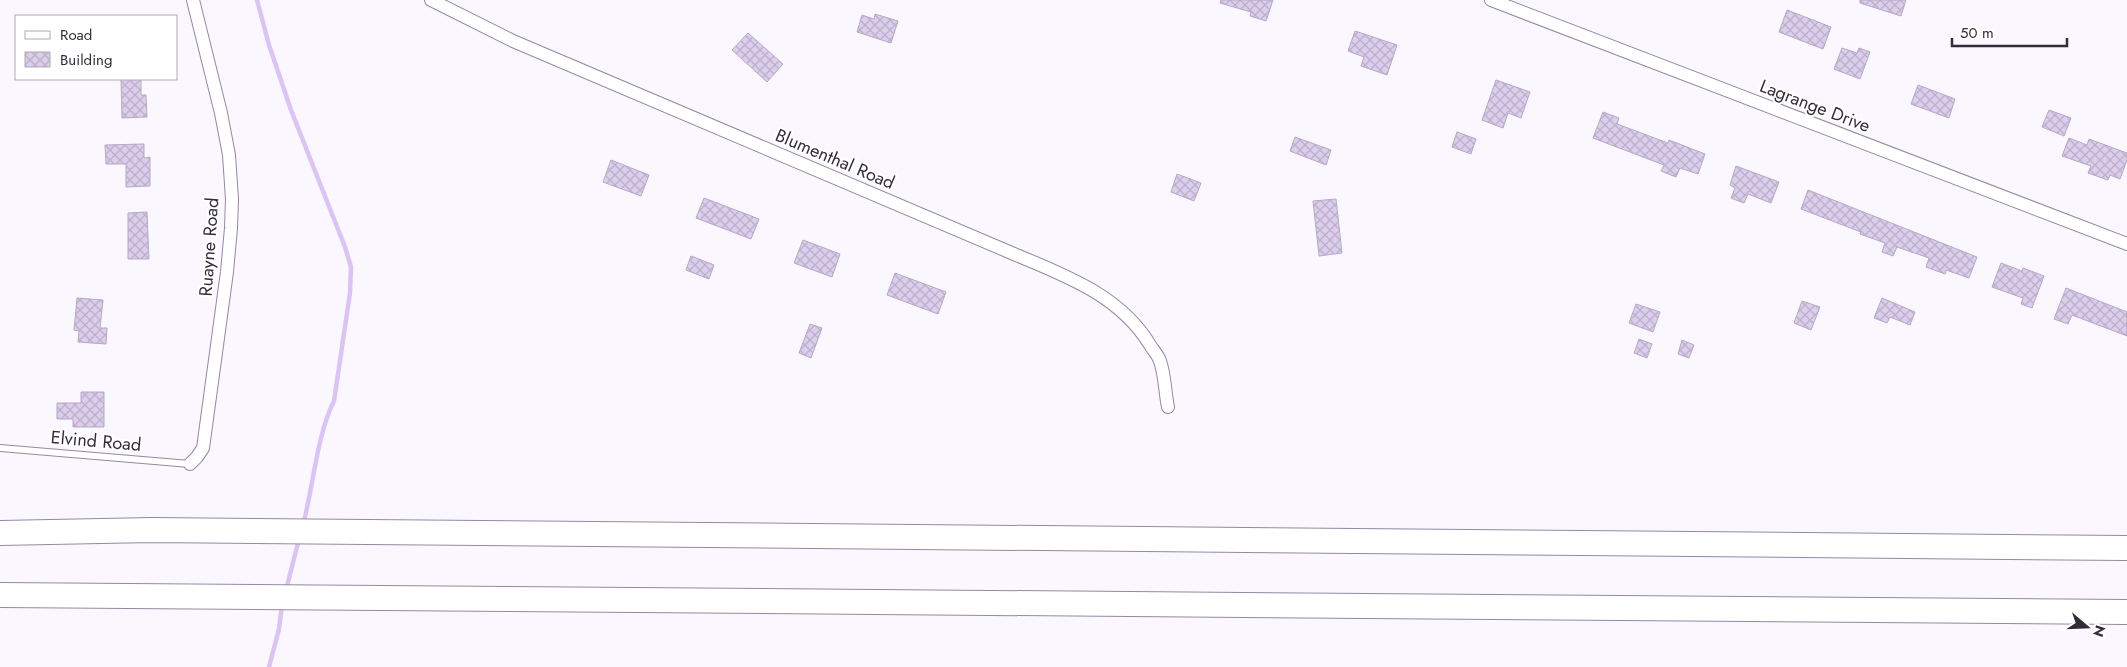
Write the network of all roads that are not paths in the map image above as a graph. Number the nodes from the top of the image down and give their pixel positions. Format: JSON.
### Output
{"nodes":[{"id":1,"x":193,"y":0,"type":"edge"},
{"id":2,"x":430,"y":0,"type":"edge"},
{"id":3,"x":1490,"y":0,"type":"edge"},
{"id":4,"x":2127,"y":244,"type":"edge"},
{"id":5,"x":1168,"y":407,"type":"dead end"},
{"id":6,"x":0,"y":448,"type":"edge"},
{"id":7,"x":190,"y":464,"type":"joint"},
{"id":8,"x":0,"y":533,"type":"edge"},
{"id":9,"x":2127,"y":548,"type":"edge"},
{"id":10,"x":0,"y":595,"type":"edge"},
{"id":11,"x":2127,"y":612,"type":"edge"}],
"edges":[{"from":1,"to":7,"type":"street","name":"Ruayne Road"},
{"from":2,"to":5,"type":"street","name":"Blumenthal Road"},
{"from":3,"to":4,"type":"street","name":"Lagrange Drive"},
{"from":6,"to":7,"type":"lane","name":"Elvind Road"},
{"from":8,"to":9,"type":"highway"},
{"from":10,"to":11,"type":"highway"}]}
